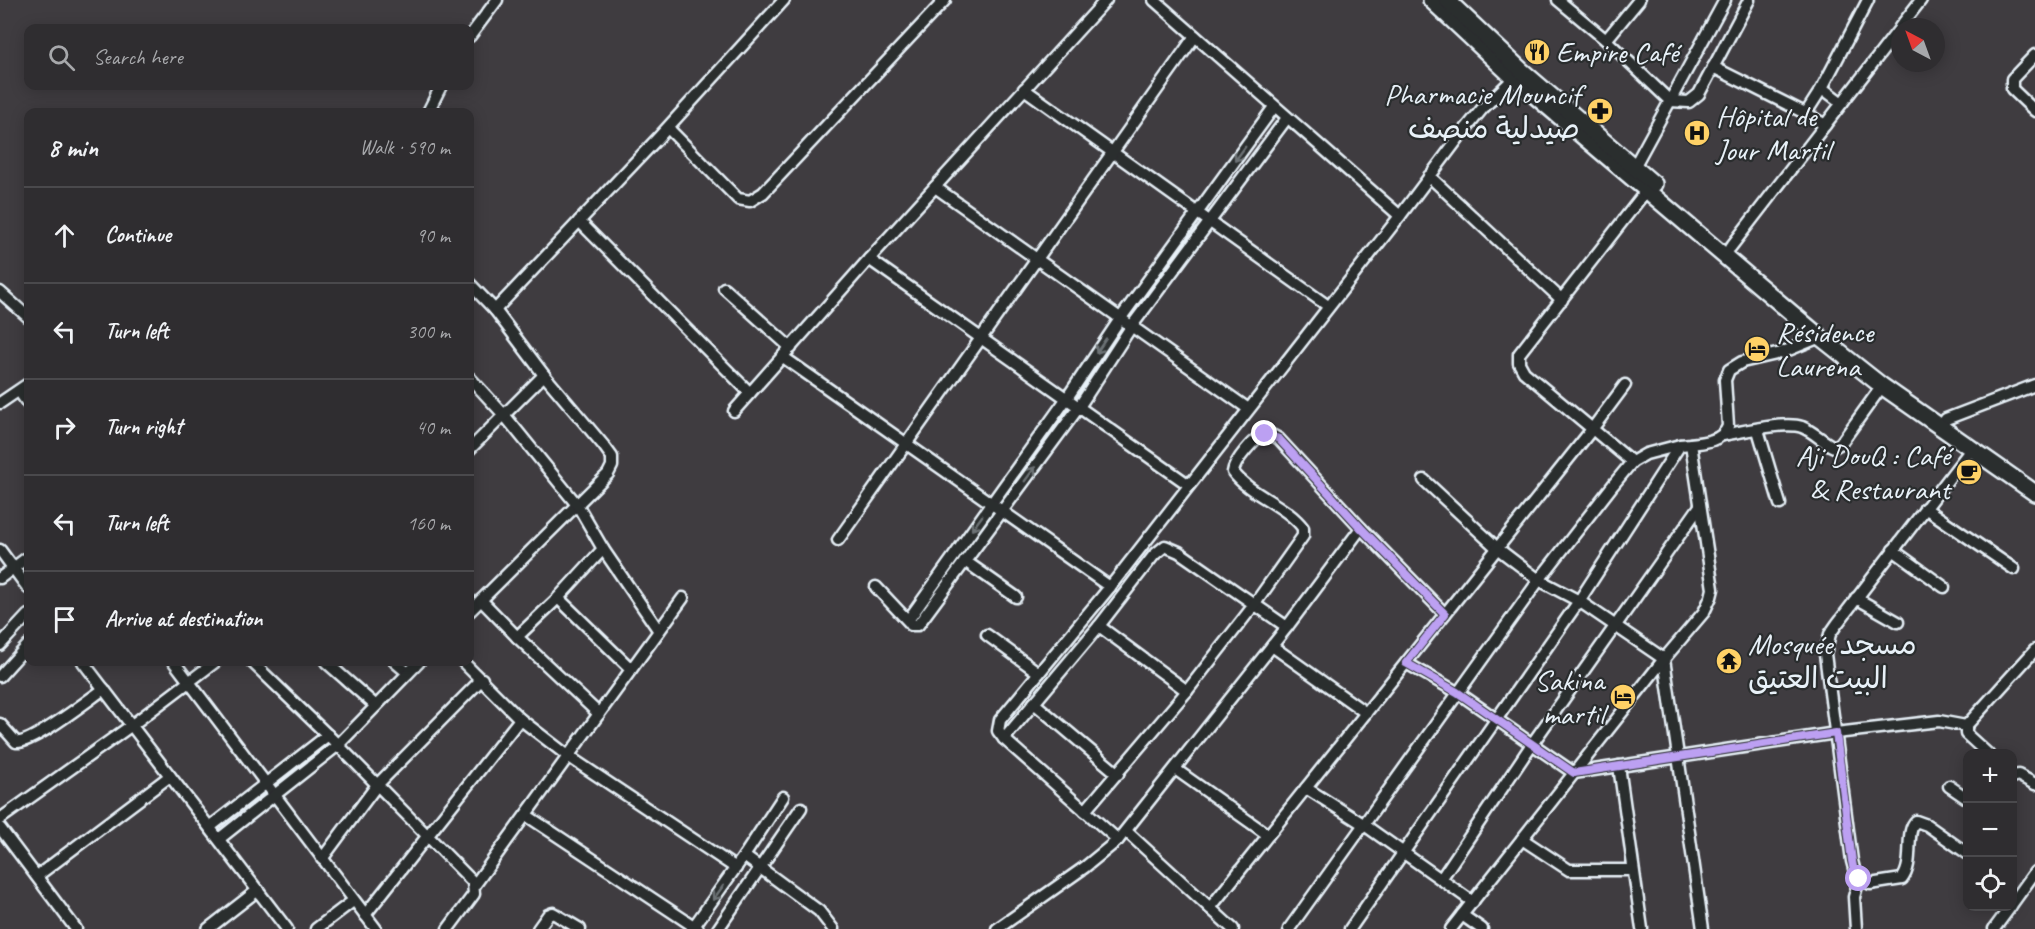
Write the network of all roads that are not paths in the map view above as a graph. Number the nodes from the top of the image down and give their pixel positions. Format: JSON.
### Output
{"nodes":[{"id":1,"x":497,"y":0,"type":"edge"},
{"id":2,"x":784,"y":0,"type":"edge"},
{"id":3,"x":945,"y":0,"type":"edge"},
{"id":4,"x":1106,"y":0,"type":"edge"},
{"id":5,"x":1154,"y":0,"type":"edge"},
{"id":6,"x":1431,"y":0,"type":"edge"},
{"id":7,"x":1447,"y":0,"type":"edge"},
{"id":8,"x":1558,"y":0,"type":"edge"},
{"id":9,"x":1639,"y":0,"type":"edge"},
{"id":10,"x":1725,"y":0,"type":"edge"},
{"id":11,"x":1749,"y":0,"type":"edge"},
{"id":12,"x":1868,"y":0,"type":"edge"},
{"id":13,"x":1921,"y":0,"type":"edge"},
{"id":14,"x":1907,"y":18,"type":"edge"},
{"id":15,"x":474,"y":31,"type":"edge"},
{"id":16,"x":1195,"y":36,"type":"junction"},
{"id":17,"x":1891,"y":39,"type":"edge"},
{"id":18,"x":1606,"y":40,"type":"junction"},
{"id":19,"x":2035,"y":55,"type":"edge"},
{"id":20,"x":1713,"y":67,"type":"junction"},
{"id":21,"x":1514,"y":78,"type":"junction"},
{"id":22,"x":1822,"y":88,"type":"junction"},
{"id":23,"x":1024,"y":89,"type":"junction"},
{"id":24,"x":439,"y":90,"type":"edge"},
{"id":25,"x":1670,"y":101,"type":"junction"},
{"id":26,"x":1842,"y":103,"type":"junction"},
{"id":27,"x":1274,"y":107,"type":"junction"},
{"id":28,"x":430,"y":108,"type":"edge"},
{"id":29,"x":2035,"y":111,"type":"edge"},
{"id":30,"x":1806,"y":113,"type":"junction"},
{"id":31,"x":1287,"y":118,"type":"junction"},
{"id":32,"x":1825,"y":125,"type":"junction"},
{"id":33,"x":668,"y":128,"type":"junction"},
{"id":34,"x":1113,"y":153,"type":"junction"},
{"id":35,"x":1634,"y":167,"type":"junction"},
{"id":36,"x":1429,"y":176,"type":"junction"},
{"id":37,"x":935,"y":187,"type":"junction"},
{"id":38,"x":1646,"y":191,"type":"junction"},
{"id":39,"x":1197,"y":213,"type":"junction"},
{"id":40,"x":1400,"y":216,"type":"junction"},
{"id":41,"x":579,"y":221,"type":"junction"},
{"id":42,"x":1209,"y":221,"type":"junction"},
{"id":43,"x":1730,"y":249,"type":"junction"},
{"id":44,"x":869,"y":259,"type":"junction"},
{"id":45,"x":1037,"y":260,"type":"junction"},
{"id":46,"x":474,"y":288,"type":"edge"},
{"id":47,"x":724,"y":288,"type":"dead end"},
{"id":48,"x":0,"y":292,"type":"edge"},
{"id":49,"x":1562,"y":300,"type":"junction"},
{"id":50,"x":1328,"y":306,"type":"junction"},
{"id":51,"x":495,"y":310,"type":"junction"},
{"id":52,"x":24,"y":313,"type":"edge"},
{"id":53,"x":1120,"y":319,"type":"junction"},
{"id":54,"x":1131,"y":327,"type":"junction"},
{"id":55,"x":1820,"y":337,"type":"junction"},
{"id":56,"x":981,"y":338,"type":"junction"},
{"id":57,"x":791,"y":348,"type":"junction"},
{"id":58,"x":783,"y":357,"type":"junction"},
{"id":59,"x":544,"y":375,"type":"junction"},
{"id":60,"x":474,"y":382,"type":"edge"},
{"id":61,"x":1625,"y":385,"type":"dead end"},
{"id":62,"x":2035,"y":385,"type":"edge"},
{"id":63,"x":1882,"y":386,"type":"junction"},
{"id":64,"x":24,"y":387,"type":"edge"},
{"id":65,"x":19,"y":391,"type":"junction"},
{"id":66,"x":750,"y":393,"type":"junction"},
{"id":67,"x":24,"y":398,"type":"edge"},
{"id":68,"x":1067,"y":398,"type":"junction"},
{"id":69,"x":0,"y":403,"type":"edge"},
{"id":70,"x":1079,"y":407,"type":"junction"},
{"id":71,"x":1248,"y":408,"type":"junction"},
{"id":72,"x":734,"y":411,"type":"dead end"},
{"id":73,"x":505,"y":416,"type":"junction"},
{"id":74,"x":1943,"y":423,"type":"junction"},
{"id":75,"x":1593,"y":429,"type":"junction"},
{"id":76,"x":1758,"y":430,"type":"junction"},
{"id":77,"x":1723,"y":435,"type":"junction"},
{"id":78,"x":906,"y":444,"type":"junction"},
{"id":79,"x":1691,"y":444,"type":"junction"},
{"id":80,"x":474,"y":445,"type":"edge"},
{"id":81,"x":1680,"y":446,"type":"junction"},
{"id":82,"x":1972,"y":448,"type":"junction"},
{"id":83,"x":1632,"y":462,"type":"junction"},
{"id":84,"x":1424,"y":480,"type":"dead end"},
{"id":85,"x":2035,"y":480,"type":"edge"},
{"id":86,"x":1189,"y":484,"type":"junction"},
{"id":87,"x":2035,"y":493,"type":"edge"},
{"id":88,"x":992,"y":504,"type":"junction"},
{"id":89,"x":1780,"y":504,"type":"dead end"},
{"id":90,"x":578,"y":506,"type":"junction"},
{"id":91,"x":1700,"y":506,"type":"junction"},
{"id":92,"x":1925,"y":508,"type":"junction"},
{"id":93,"x":1003,"y":512,"type":"junction"},
{"id":94,"x":1361,"y":528,"type":"junction"},
{"id":95,"x":838,"y":540,"type":"dead end"},
{"id":96,"x":1497,"y":548,"type":"junction"},
{"id":97,"x":603,"y":549,"type":"junction"},
{"id":98,"x":0,"y":550,"type":"edge"},
{"id":99,"x":1893,"y":550,"type":"junction"},
{"id":100,"x":24,"y":560,"type":"edge"},
{"id":101,"x":965,"y":561,"type":"junction"},
{"id":102,"x":13,"y":568,"type":"junction"},
{"id":103,"x":2014,"y":569,"type":"dead end"},
{"id":104,"x":0,"y":578,"type":"edge"},
{"id":105,"x":1539,"y":580,"type":"junction"},
{"id":106,"x":24,"y":583,"type":"edge"},
{"id":107,"x":1110,"y":586,"type":"junction"},
{"id":108,"x":876,"y":587,"type":"dead end"},
{"id":109,"x":1944,"y":587,"type":"dead end"},
{"id":110,"x":1016,"y":597,"type":"dead end"},
{"id":111,"x":558,"y":598,"type":"junction"},
{"id":112,"x":683,"y":598,"type":"dead end"},
{"id":113,"x":1856,"y":598,"type":"junction"},
{"id":114,"x":481,"y":600,"type":"junction"},
{"id":115,"x":1578,"y":601,"type":"junction"},
{"id":116,"x":1254,"y":606,"type":"junction"},
{"id":117,"x":474,"y":607,"type":"edge"},
{"id":118,"x":1445,"y":614,"type":"junction"},
{"id":119,"x":24,"y":619,"type":"edge"},
{"id":120,"x":909,"y":622,"type":"junction"},
{"id":121,"x":1898,"y":622,"type":"dead end"},
{"id":122,"x":1100,"y":626,"type":"junction"},
{"id":123,"x":1616,"y":626,"type":"junction"},
{"id":124,"x":1287,"y":627,"type":"junction"},
{"id":125,"x":659,"y":631,"type":"junction"},
{"id":126,"x":987,"y":634,"type":"dead end"},
{"id":127,"x":518,"y":637,"type":"junction"},
{"id":128,"x":0,"y":645,"type":"edge"},
{"id":129,"x":1272,"y":646,"type":"junction"},
{"id":130,"x":24,"y":649,"type":"edge"},
{"id":131,"x":2035,"y":650,"type":"edge"},
{"id":132,"x":1664,"y":659,"type":"junction"},
{"id":133,"x":1406,"y":663,"type":"junction"},
{"id":134,"x":86,"y":666,"type":"edge"},
{"id":135,"x":177,"y":666,"type":"edge"},
{"id":136,"x":210,"y":666,"type":"edge"},
{"id":137,"x":264,"y":666,"type":"edge"},
{"id":138,"x":331,"y":666,"type":"edge"},
{"id":139,"x":400,"y":666,"type":"edge"},
{"id":140,"x":415,"y":666,"type":"edge"},
{"id":141,"x":467,"y":666,"type":"edge"},
{"id":142,"x":631,"y":669,"type":"junction"},
{"id":143,"x":408,"y":673,"type":"junction"},
{"id":144,"x":1039,"y":673,"type":"junction"},
{"id":145,"x":0,"y":676,"type":"edge"},
{"id":146,"x":482,"y":679,"type":"junction"},
{"id":147,"x":189,"y":682,"type":"junction"},
{"id":148,"x":104,"y":689,"type":"junction"},
{"id":149,"x":1187,"y":691,"type":"junction"},
{"id":150,"x":1457,"y":692,"type":"junction"},
{"id":151,"x":1035,"y":703,"type":"junction"},
{"id":152,"x":376,"y":706,"type":"junction"},
{"id":153,"x":1366,"y":713,"type":"junction"},
{"id":154,"x":599,"y":714,"type":"junction"},
{"id":155,"x":520,"y":719,"type":"junction"},
{"id":156,"x":1496,"y":719,"type":"junction"},
{"id":157,"x":0,"y":723,"type":"edge"},
{"id":158,"x":132,"y":725,"type":"junction"},
{"id":159,"x":1966,"y":726,"type":"junction"},
{"id":160,"x":1836,"y":733,"type":"junction"},
{"id":161,"x":328,"y":735,"type":"junction"},
{"id":162,"x":1004,"y":739,"type":"junction"},
{"id":163,"x":1532,"y":744,"type":"junction"},
{"id":164,"x":338,"y":745,"type":"junction"},
{"id":165,"x":1983,"y":749,"type":"edge"},
{"id":166,"x":568,"y":756,"type":"junction"},
{"id":167,"x":1677,"y":757,"type":"junction"},
{"id":168,"x":1619,"y":766,"type":"junction"},
{"id":169,"x":1175,"y":769,"type":"junction"},
{"id":170,"x":1574,"y":773,"type":"junction"},
{"id":171,"x":1118,"y":774,"type":"junction"},
{"id":172,"x":2017,"y":775,"type":"edge"},
{"id":173,"x":170,"y":776,"type":"junction"},
{"id":174,"x":266,"y":784,"type":"junction"},
{"id":175,"x":2035,"y":784,"type":"edge"},
{"id":176,"x":377,"y":785,"type":"junction"},
{"id":177,"x":1949,"y":786,"type":"dead end"},
{"id":178,"x":1306,"y":788,"type":"junction"},
{"id":179,"x":276,"y":796,"type":"junction"},
{"id":180,"x":783,"y":796,"type":"dead end"},
{"id":181,"x":1963,"y":796,"type":"edge"},
{"id":182,"x":801,"y":808,"type":"dead end"},
{"id":183,"x":1085,"y":811,"type":"junction"},
{"id":184,"x":526,"y":815,"type":"junction"},
{"id":185,"x":0,"y":819,"type":"edge"},
{"id":186,"x":1363,"y":824,"type":"junction"},
{"id":187,"x":210,"y":827,"type":"junction"},
{"id":188,"x":0,"y":828,"type":"edge"},
{"id":189,"x":1126,"y":831,"type":"junction"},
{"id":190,"x":1268,"y":835,"type":"junction"},
{"id":191,"x":428,"y":837,"type":"junction"},
{"id":192,"x":219,"y":839,"type":"junction"},
{"id":193,"x":1522,"y":839,"type":"junction"},
{"id":194,"x":1118,"y":840,"type":"junction"},
{"id":195,"x":1963,"y":850,"type":"edge"},
{"id":196,"x":1403,"y":852,"type":"junction"},
{"id":197,"x":744,"y":856,"type":"junction"},
{"id":198,"x":322,"y":858,"type":"junction"},
{"id":199,"x":736,"y":868,"type":"junction"},
{"id":200,"x":761,"y":868,"type":"junction"},
{"id":201,"x":1633,"y":870,"type":"junction"},
{"id":202,"x":2035,"y":872,"type":"edge"},
{"id":203,"x":37,"y":876,"type":"junction"},
{"id":204,"x":1441,"y":879,"type":"junction"},
{"id":205,"x":1859,"y":879,"type":"junction"},
{"id":206,"x":474,"y":886,"type":"junction"},
{"id":207,"x":2017,"y":889,"type":"edge"},
{"id":208,"x":258,"y":890,"type":"junction"},
{"id":209,"x":353,"y":901,"type":"junction"},
{"id":210,"x":1473,"y":902,"type":"junction"},
{"id":211,"x":1210,"y":908,"type":"junction"},
{"id":212,"x":2008,"y":911,"type":"edge"},
{"id":213,"x":365,"y":915,"type":"junction"},
{"id":214,"x":1462,"y":915,"type":"junction"},
{"id":215,"x":694,"y":928,"type":"edge"},
{"id":216,"x":75,"y":929,"type":"edge"},
{"id":217,"x":208,"y":929,"type":"edge"},
{"id":218,"x":287,"y":929,"type":"edge"},
{"id":219,"x":316,"y":929,"type":"edge"},
{"id":220,"x":376,"y":929,"type":"edge"},
{"id":221,"x":448,"y":929,"type":"edge"},
{"id":222,"x":538,"y":929,"type":"edge"},
{"id":223,"x":580,"y":929,"type":"edge"},
{"id":224,"x":718,"y":929,"type":"edge"},
{"id":225,"x":833,"y":929,"type":"edge"},
{"id":226,"x":997,"y":929,"type":"edge"},
{"id":227,"x":1233,"y":929,"type":"edge"},
{"id":228,"x":1289,"y":929,"type":"edge"},
{"id":229,"x":1350,"y":929,"type":"edge"},
{"id":230,"x":1451,"y":929,"type":"edge"},
{"id":231,"x":1482,"y":929,"type":"edge"},
{"id":232,"x":1642,"y":929,"type":"edge"},
{"id":233,"x":1703,"y":929,"type":"edge"},
{"id":234,"x":1856,"y":929,"type":"edge"},
{"id":235,"x":1994,"y":929,"type":"edge"}],
"edges":[{"from":1,"to":15,"type":"street"},
{"from":2,"to":33,"type":"street"},
{"from":3,"to":33,"type":"street"},
{"from":4,"to":23,"type":"street"},
{"from":5,"to":16,"type":"street"},
{"from":6,"to":21,"type":"street"},
{"from":7,"to":35,"type":"street"},
{"from":8,"to":18,"type":"street"},
{"from":9,"to":18,"type":"street"},
{"from":10,"to":25,"type":"street"},
{"from":11,"to":20,"type":"street"},
{"from":12,"to":22,"type":"street"},
{"from":13,"to":14,"type":"street"},
{"from":16,"to":27,"type":"street"},
{"from":16,"to":34,"type":"street"},
{"from":17,"to":26,"type":"street"},
{"from":18,"to":25,"type":"street"},
{"from":19,"to":29,"type":"street"},
{"from":20,"to":25,"type":"street"},
{"from":20,"to":30,"type":"street"},
{"from":21,"to":36,"type":"street"},
{"from":21,"to":38,"type":"street"},
{"from":22,"to":26,"type":"street"},
{"from":22,"to":30,"type":"street"},
{"from":23,"to":34,"type":"street"},
{"from":23,"to":37,"type":"street"},
{"from":24,"to":28,"type":"street"},
{"from":25,"to":35,"type":"street"},
{"from":26,"to":32,"type":"street"},
{"from":27,"to":31,"type":"street"},
{"from":27,"to":39,"type":"street","one_way":true},
{"from":30,"to":32,"type":"street"},
{"from":31,"to":40,"type":"street"},
{"from":31,"to":42,"type":"street"},
{"from":32,"to":43,"type":"street"},
{"from":33,"to":41,"type":"street"},
{"from":34,"to":39,"type":"street"},
{"from":34,"to":45,"type":"street"},
{"from":35,"to":43,"type":"street"},
{"from":36,"to":40,"type":"street"},
{"from":36,"to":49,"type":"street"},
{"from":37,"to":44,"type":"street"},
{"from":37,"to":45,"type":"street"},
{"from":38,"to":49,"type":"street"},
{"from":38,"to":55,"type":"street"},
{"from":39,"to":42,"type":"street"},
{"from":39,"to":53,"type":"street"},
{"from":40,"to":50,"type":"street"},
{"from":41,"to":51,"type":"street"},
{"from":41,"to":66,"type":"street"},
{"from":42,"to":50,"type":"street"},
{"from":42,"to":54,"type":"street"},
{"from":43,"to":74,"type":"street"},
{"from":44,"to":56,"type":"street"},
{"from":44,"to":57,"type":"street"},
{"from":45,"to":53,"type":"street"},
{"from":45,"to":56,"type":"street"},
{"from":46,"to":51,"type":"street"},
{"from":47,"to":57,"type":"street"},
{"from":48,"to":52,"type":"street"},
{"from":49,"to":75,"type":"street"},
{"from":50,"to":71,"type":"street"},
{"from":51,"to":59,"type":"street"},
{"from":53,"to":54,"type":"street"},
{"from":53,"to":68,"type":"street","one_way":true},
{"from":54,"to":70,"type":"street"},
{"from":54,"to":71,"type":"street"},
{"from":55,"to":63,"type":"street"},
{"from":55,"to":77,"type":"street"},
{"from":56,"to":68,"type":"street"},
{"from":56,"to":78,"type":"street"},
{"from":57,"to":58,"type":"street"},
{"from":58,"to":66,"type":"street"},
{"from":58,"to":78,"type":"street"},
{"from":59,"to":73,"type":"street"},
{"from":59,"to":90,"type":"street"},
{"from":60,"to":73,"type":"street"},
{"from":61,"to":75,"type":"street"},
{"from":62,"to":74,"type":"street"},
{"from":63,"to":74,"type":"street"},
{"from":63,"to":76,"type":"street"},
{"from":64,"to":65,"type":"street"},
{"from":65,"to":67,"type":"street"},
{"from":65,"to":69,"type":"street"},
{"from":66,"to":72,"type":"street"},
{"from":68,"to":70,"type":"street"},
{"from":68,"to":88,"type":"street"},
{"from":70,"to":86,"type":"street"},
{"from":93,"to":70,"type":"street","one_way":true},
{"from":71,"to":86,"type":"street"},
{"from":73,"to":80,"type":"street"},
{"from":73,"to":90,"type":"street"},
{"from":74,"to":82,"type":"street"},
{"from":74,"to":85,"type":"street"},
{"from":75,"to":83,"type":"street"},
{"from":75,"to":96,"type":"street"},
{"from":76,"to":77,"type":"street"},
{"from":76,"to":89,"type":"street"},
{"from":77,"to":79,"type":"street"},
{"from":78,"to":88,"type":"street"},
{"from":78,"to":95,"type":"street"},
{"from":79,"to":81,"type":"street"},
{"from":79,"to":91,"type":"street"},
{"from":81,"to":83,"type":"street"},
{"from":81,"to":115,"type":"street"},
{"from":82,"to":87,"type":"street"},
{"from":82,"to":92,"type":"street"},
{"from":83,"to":105,"type":"street"},
{"from":84,"to":96,"type":"street"},
{"from":86,"to":107,"type":"street"},
{"from":88,"to":93,"type":"street"},
{"from":88,"to":120,"type":"street","one_way":true},
{"from":90,"to":97,"type":"street"},
{"from":90,"to":114,"type":"street"},
{"from":91,"to":123,"type":"street"},
{"from":91,"to":132,"type":"street"},
{"from":92,"to":99,"type":"street"},
{"from":92,"to":103,"type":"street"},
{"from":93,"to":101,"type":"street"},
{"from":93,"to":107,"type":"street"},
{"from":94,"to":116,"type":"street"},
{"from":94,"to":118,"type":"street"},
{"from":94,"to":124,"type":"street"},
{"from":96,"to":105,"type":"street"},
{"from":96,"to":118,"type":"street"},
{"from":97,"to":111,"type":"street"},
{"from":97,"to":125,"type":"street"},
{"from":98,"to":102,"type":"street"},
{"from":99,"to":109,"type":"street"},
{"from":99,"to":113,"type":"street"},
{"from":100,"to":102,"type":"street"},
{"from":101,"to":110,"type":"street"},
{"from":101,"to":120,"type":"street"},
{"from":102,"to":104,"type":"street"},
{"from":102,"to":106,"type":"street"},
{"from":105,"to":115,"type":"street"},
{"from":105,"to":150,"type":"street"},
{"from":107,"to":144,"type":"street"},
{"from":108,"to":120,"type":"street"},
{"from":111,"to":127,"type":"street"},
{"from":111,"to":142,"type":"street"},
{"from":112,"to":125,"type":"street"},
{"from":113,"to":121,"type":"street"},
{"from":113,"to":160,"type":"street"},
{"from":114,"to":117,"type":"street"},
{"from":114,"to":127,"type":"street"},
{"from":115,"to":123,"type":"street"},
{"from":115,"to":156,"type":"street"},
{"from":116,"to":122,"type":"street"},
{"from":116,"to":124,"type":"street"},
{"from":116,"to":149,"type":"street"},
{"from":118,"to":133,"type":"street"},
{"from":119,"to":128,"type":"street"},
{"from":122,"to":149,"type":"street"},
{"from":122,"to":151,"type":"street"},
{"from":123,"to":132,"type":"street"},
{"from":123,"to":163,"type":"street"},
{"from":124,"to":129,"type":"street"},
{"from":125,"to":142,"type":"street"},
{"from":126,"to":144,"type":"street"},
{"from":127,"to":154,"type":"street"},
{"from":129,"to":153,"type":"street"},
{"from":129,"to":169,"type":"street"},
{"from":130,"to":145,"type":"street"},
{"from":131,"to":159,"type":"street"},
{"from":132,"to":167,"type":"street"},
{"from":132,"to":170,"type":"street"},
{"from":133,"to":150,"type":"street"},
{"from":133,"to":153,"type":"street"},
{"from":134,"to":148,"type":"street"},
{"from":135,"to":147,"type":"street"},
{"from":136,"to":147,"type":"street"},
{"from":137,"to":161,"type":"street"},
{"from":138,"to":152,"type":"street"},
{"from":139,"to":143,"type":"street"},
{"from":140,"to":143,"type":"street"},
{"from":141,"to":146,"type":"street"},
{"from":142,"to":154,"type":"street"},
{"from":143,"to":152,"type":"street"},
{"from":144,"to":162,"type":"street"},
{"from":146,"to":155,"type":"street"},
{"from":146,"to":176,"type":"street"},
{"from":147,"to":158,"type":"street"},
{"from":147,"to":174,"type":"street"},
{"from":148,"to":157,"type":"street"},
{"from":148,"to":158,"type":"street"},
{"from":149,"to":171,"type":"street"},
{"from":150,"to":156,"type":"street"},
{"from":150,"to":186,"type":"street"},
{"from":151,"to":162,"type":"street"},
{"from":151,"to":171,"type":"street"},
{"from":152,"to":164,"type":"street"},
{"from":153,"to":178,"type":"street"},
{"from":154,"to":166,"type":"street"},
{"from":155,"to":166,"type":"street"},
{"from":155,"to":191,"type":"street"},
{"from":156,"to":163,"type":"street"},
{"from":156,"to":196,"type":"street"},
{"from":158,"to":173,"type":"street"},
{"from":158,"to":185,"type":"street"},
{"from":159,"to":160,"type":"street"},
{"from":159,"to":165,"type":"street"},
{"from":160,"to":167,"type":"street"},
{"from":160,"to":205,"type":"street"},
{"from":161,"to":164,"type":"street"},
{"from":161,"to":174,"type":"street"},
{"from":162,"to":183,"type":"street"},
{"from":163,"to":170,"type":"street"},
{"from":163,"to":204,"type":"street"},
{"from":164,"to":176,"type":"street"},
{"from":164,"to":179,"type":"street"},
{"from":166,"to":184,"type":"street"},
{"from":166,"to":199,"type":"street"},
{"from":167,"to":168,"type":"street"},
{"from":167,"to":233,"type":"street"},
{"from":168,"to":170,"type":"street"},
{"from":168,"to":201,"type":"street"},
{"from":169,"to":189,"type":"street"},
{"from":169,"to":190,"type":"street"},
{"from":170,"to":193,"type":"street"},
{"from":171,"to":183,"type":"street"},
{"from":172,"to":175,"type":"street"},
{"from":173,"to":187,"type":"street"},
{"from":173,"to":203,"type":"street"},
{"from":174,"to":179,"type":"street"},
{"from":174,"to":187,"type":"street"},
{"from":176,"to":191,"type":"street"},
{"from":176,"to":198,"type":"street"},
{"from":177,"to":181,"type":"street"},
{"from":178,"to":186,"type":"street"},
{"from":178,"to":190,"type":"street"},
{"from":179,"to":192,"type":"street"},
{"from":179,"to":198,"type":"street"},
{"from":180,"to":197,"type":"street"},
{"from":182,"to":200,"type":"street"},
{"from":183,"to":194,"type":"street"},
{"from":184,"to":206,"type":"street"},
{"from":184,"to":215,"type":"street"},
{"from":186,"to":196,"type":"street"},
{"from":186,"to":228,"type":"street"},
{"from":187,"to":192,"type":"street"},
{"from":188,"to":203,"type":"street"},
{"from":189,"to":194,"type":"street"},
{"from":189,"to":211,"type":"street"},
{"from":190,"to":211,"type":"street"},
{"from":191,"to":206,"type":"street"},
{"from":191,"to":213,"type":"street"},
{"from":192,"to":208,"type":"street"},
{"from":193,"to":201,"type":"street"},
{"from":193,"to":210,"type":"street"},
{"from":194,"to":226,"type":"street"},
{"from":195,"to":205,"type":"street"},
{"from":196,"to":204,"type":"street"},
{"from":196,"to":229,"type":"street"},
{"from":197,"to":199,"type":"street"},
{"from":197,"to":200,"type":"street"},
{"from":198,"to":209,"type":"street"},
{"from":199,"to":215,"type":"street","one_way":true},
{"from":200,"to":224,"type":"street"},
{"from":200,"to":225,"type":"street"},
{"from":201,"to":232,"type":"street"},
{"from":202,"to":207,"type":"street"},
{"from":203,"to":216,"type":"street"},
{"from":204,"to":210,"type":"street"},
{"from":205,"to":234,"type":"street"},
{"from":206,"to":221,"type":"street"},
{"from":208,"to":217,"type":"street"},
{"from":208,"to":218,"type":"street"},
{"from":209,"to":213,"type":"street"},
{"from":209,"to":219,"type":"street"},
{"from":210,"to":214,"type":"street"},
{"from":211,"to":227,"type":"street"},
{"from":212,"to":235,"type":"street"},
{"from":213,"to":220,"type":"street"},
{"from":214,"to":230,"type":"street"},
{"from":214,"to":231,"type":"street"},
{"from":222,"to":223,"type":"street"}]}
